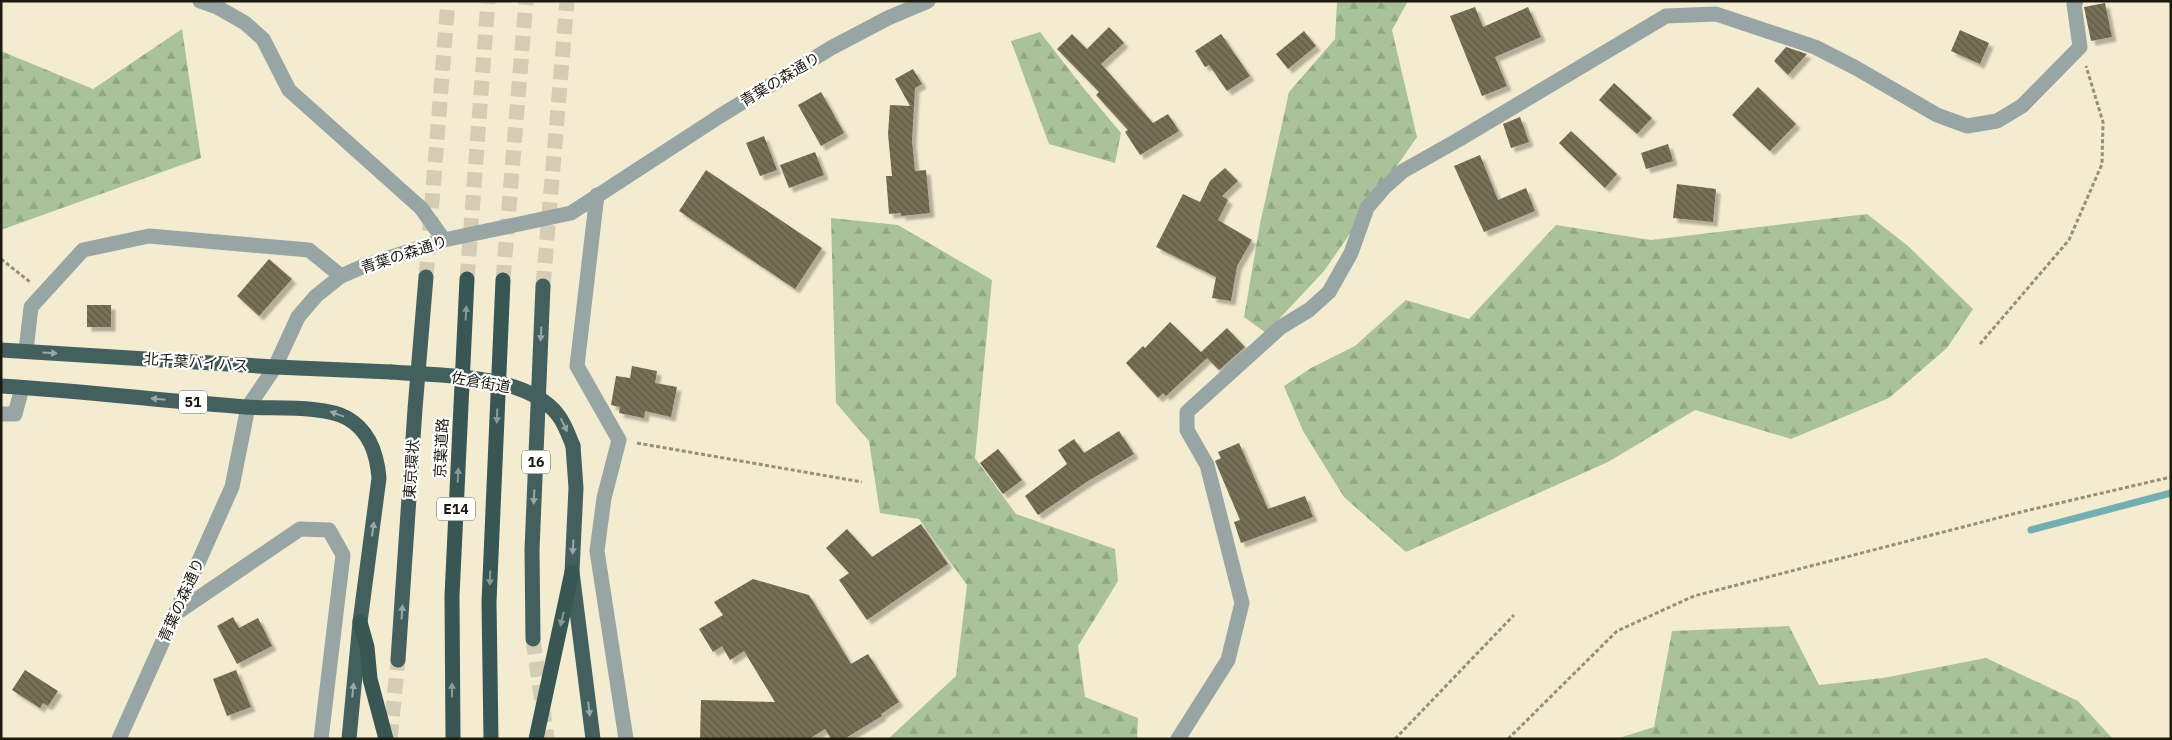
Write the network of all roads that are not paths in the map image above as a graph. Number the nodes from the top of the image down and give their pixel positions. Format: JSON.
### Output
{"nodes":[{"id":1,"x":200,"y":1,"type":"edge"},
{"id":2,"x":928,"y":1,"type":"edge"},
{"id":3,"x":2071,"y":2,"type":"edge"},
{"id":4,"x":597,"y":195,"type":"junction"},
{"id":5,"x":444,"y":240,"type":"junction"},
{"id":6,"x":340,"y":276,"type":"junction"},
{"id":7,"x":426,"y":277,"type":"tunnel mouth"},
{"id":8,"x":467,"y":279,"type":"tunnel mouth"},
{"id":9,"x":503,"y":280,"type":"tunnel mouth"},
{"id":10,"x":544,"y":286,"type":"tunnel mouth"},
{"id":11,"x":1,"y":350,"type":"edge"},
{"id":12,"x":26,"y":351,"type":"junction"},
{"id":13,"x":275,"y":367,"type":"junction"},
{"id":14,"x":391,"y":372,"type":"joint"},
{"id":15,"x":1,"y":386,"type":"edge"},
{"id":16,"x":22,"y":388,"type":"junction"},
{"id":17,"x":248,"y":407,"type":"junction"},
{"id":18,"x":1,"y":414,"type":"edge"},
{"id":19,"x":572,"y":572,"type":"junction"},
{"id":20,"x":175,"y":614,"type":"junction"},
{"id":21,"x":360,"y":622,"type":"junction"},
{"id":22,"x":533,"y":639,"type":"tunnel mouth"},
{"id":23,"x":398,"y":660,"type":"tunnel mouth"},
{"id":24,"x":118,"y":739,"type":"edge"},
{"id":25,"x":321,"y":739,"type":"edge"},
{"id":26,"x":349,"y":739,"type":"edge"},
{"id":27,"x":386,"y":739,"type":"edge"},
{"id":28,"x":453,"y":739,"type":"edge"},
{"id":29,"x":490,"y":739,"type":"edge"},
{"id":30,"x":536,"y":739,"type":"edge"},
{"id":31,"x":593,"y":739,"type":"edge"},
{"id":32,"x":626,"y":739,"type":"edge"},
{"id":33,"x":1178,"y":739,"type":"edge"}],
"edges":[{"from":1,"to":5,"type":"street"},
{"from":2,"to":4,"type":"street","name":"青葉の森通り"},
{"from":3,"to":33,"type":"street"},
{"from":4,"to":5,"type":"street","name":"青葉の森通り"},
{"from":4,"to":32,"type":"street"},
{"from":5,"to":6,"type":"street","name":"青葉の森通り"},
{"from":6,"to":12,"type":"street"},
{"from":6,"to":13,"type":"street","name":"青葉の森通り"},
{"from":23,"to":7,"type":"highway","name":"東京環状","one_way":true},
{"from":28,"to":8,"type":"highway","name":"京葉道路","number":"E14","one_way":true},
{"from":9,"to":29,"type":"highway","number":"E14","one_way":true},
{"from":10,"to":22,"type":"highway","number":"16","one_way":true},
{"from":11,"to":12,"type":"highway","name":"北千葉バイパス"},
{"from":12,"to":13,"type":"highway","name":"北千葉バイパス","one_way":true},
{"from":13,"to":14,"type":"highway","name":"北千葉バイパス"},
{"from":13,"to":17,"type":"street","name":"青葉の森通り"},
{"from":14,"to":19,"type":"highway","name":"佐倉街道","one_way":true,"bridge":true},
{"from":15,"to":16,"type":"highway","number":"51"},
{"from":17,"to":16,"type":"highway","number":"51","one_way":true},
{"from":16,"to":18,"type":"street"},
{"from":17,"to":20,"type":"street","name":"青葉の森通り"},
{"from":21,"to":17,"type":"highway","number":"51","one_way":true},
{"from":19,"to":30,"type":"highway","one_way":true},
{"from":19,"to":31,"type":"highway","one_way":true},
{"from":20,"to":24,"type":"street","name":"青葉の森通り"},
{"from":20,"to":25,"type":"street"},
{"from":26,"to":21,"type":"highway","one_way":true},
{"from":21,"to":27,"type":"highway"}]}
